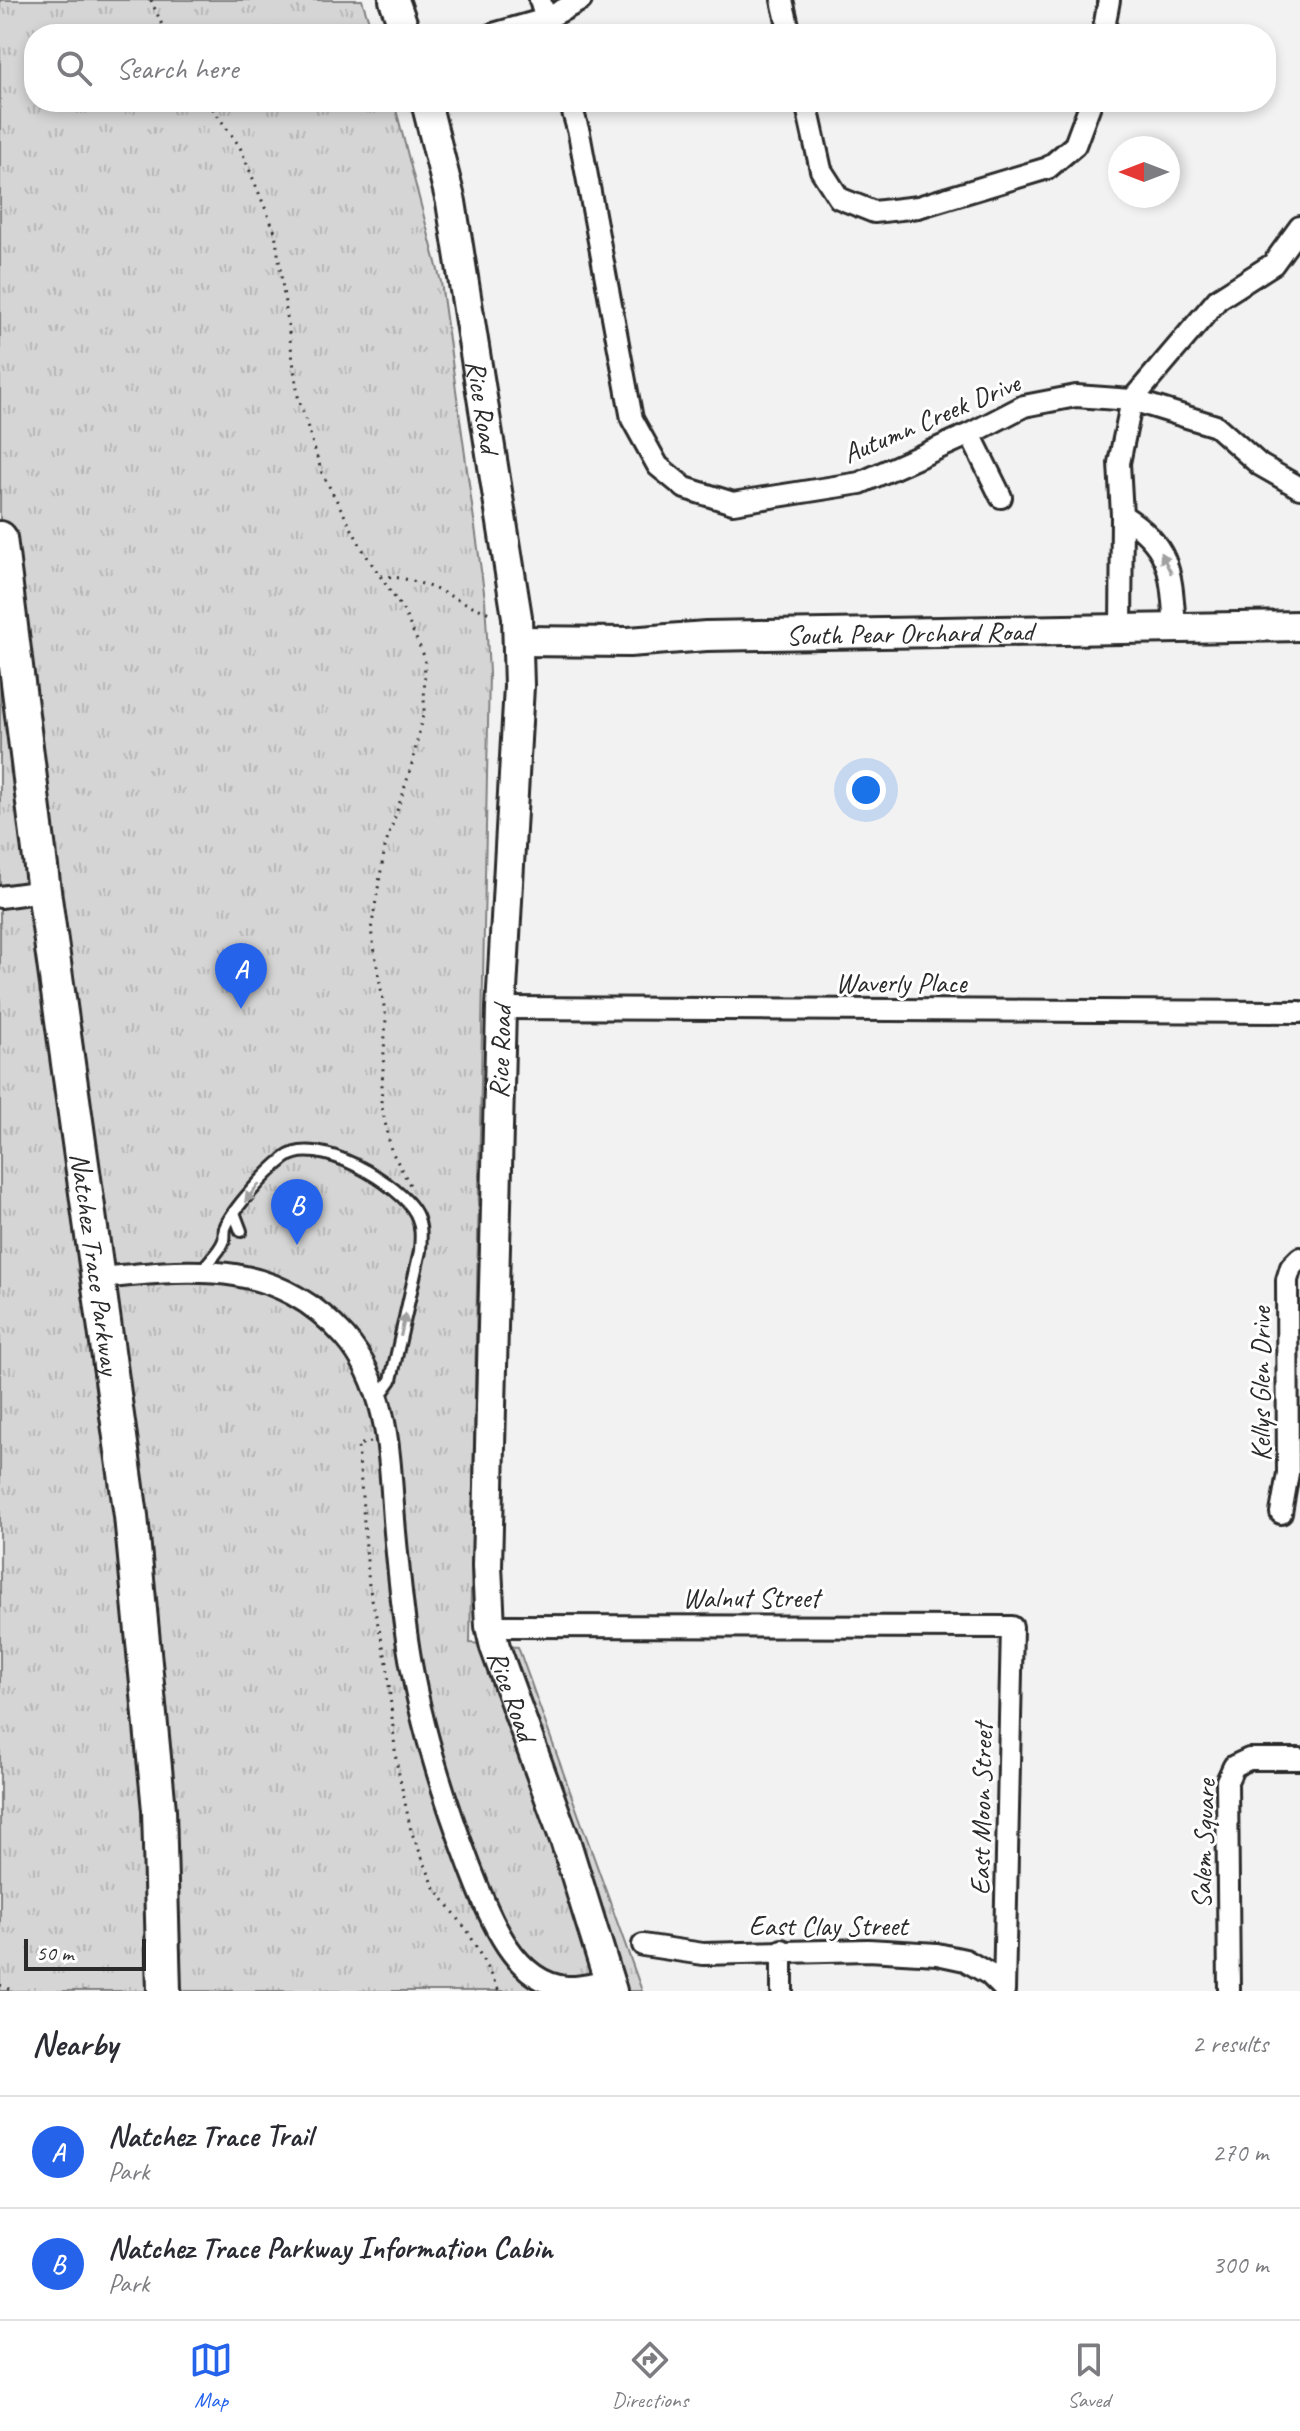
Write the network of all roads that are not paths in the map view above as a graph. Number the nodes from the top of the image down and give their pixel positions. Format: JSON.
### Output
{"nodes":[{"id":1,"x":394,"y":0,"type":"edge"},
{"id":2,"x":581,"y":0,"type":"edge"},
{"id":3,"x":782,"y":0,"type":"edge"},
{"id":4,"x":1109,"y":0,"type":"edge"},
{"id":5,"x":545,"y":18,"type":"edge"},
{"id":6,"x":402,"y":24,"type":"edge"},
{"id":7,"x":526,"y":24,"type":"edge"},
{"id":8,"x":788,"y":24,"type":"edge"},
{"id":9,"x":1105,"y":24,"type":"edge"},
{"id":10,"x":428,"y":112,"type":"edge"},
{"id":11,"x":572,"y":112,"type":"edge"},
{"id":12,"x":808,"y":112,"type":"edge"},
{"id":13,"x":1087,"y":112,"type":"edge"},
{"id":14,"x":1300,"y":227,"type":"edge"},
{"id":15,"x":1132,"y":400,"type":"junction"},
{"id":16,"x":970,"y":434,"type":"junction"},
{"id":17,"x":1300,"y":488,"type":"edge"},
{"id":18,"x":1001,"y":497,"type":"dead end"},
{"id":19,"x":1122,"y":515,"type":"junction"},
{"id":20,"x":0,"y":538,"type":"edge"},
{"id":21,"x":1300,"y":626,"type":"edge"},
{"id":22,"x":1175,"y":627,"type":"junction"},
{"id":23,"x":1121,"y":628,"type":"junction"},
{"id":24,"x":518,"y":641,"type":"junction"},
{"id":25,"x":44,"y":891,"type":"junction"},
{"id":26,"x":0,"y":897,"type":"edge"},
{"id":27,"x":501,"y":1008,"type":"junction"},
{"id":28,"x":1300,"y":1012,"type":"edge"},
{"id":29,"x":235,"y":1215,"type":"junction"},
{"id":30,"x":241,"y":1231,"type":"dead end"},
{"id":31,"x":1300,"y":1258,"type":"edge"},
{"id":32,"x":202,"y":1270,"type":"junction"},
{"id":33,"x":100,"y":1278,"type":"junction"},
{"id":34,"x":378,"y":1398,"type":"junction"},
{"id":35,"x":1281,"y":1513,"type":"dead end"},
{"id":36,"x":490,"y":1626,"type":"junction"},
{"id":37,"x":1012,"y":1627,"type":"joint"},
{"id":38,"x":1300,"y":1759,"type":"edge"},
{"id":39,"x":643,"y":1945,"type":"dead end"},
{"id":40,"x":782,"y":1950,"type":"junction"},
{"id":41,"x":610,"y":1986,"type":"edge"},
{"id":42,"x":1004,"y":1990,"type":"edge"},
{"id":43,"x":164,"y":1991,"type":"edge"},
{"id":44,"x":782,"y":1991,"type":"edge"},
{"id":45,"x":1229,"y":1991,"type":"edge"}],
"edges":[{"from":1,"to":6,"type":"street"},
{"from":2,"to":5,"type":"street"},
{"from":3,"to":8,"type":"street"},
{"from":4,"to":9,"type":"street"},
{"from":5,"to":7,"type":"street"},
{"from":10,"to":24,"type":"street","name":"Rice Road"},
{"from":11,"to":16,"type":"street","name":"Autumn Creek Drive"},
{"from":12,"to":13,"type":"street"},
{"from":14,"to":15,"type":"street"},
{"from":15,"to":16,"type":"street","name":"Autumn Creek Drive"},
{"from":15,"to":17,"type":"street","name":"Autumn Creek Drive"},
{"from":15,"to":19,"type":"street"},
{"from":16,"to":18,"type":"street"},
{"from":22,"to":19,"type":"street","one_way":true},
{"from":19,"to":23,"type":"street"},
{"from":20,"to":25,"type":"main road","name":"Natchez Trace Parkway"},
{"from":21,"to":22,"type":"street","name":"South Pear Orchard Road"},
{"from":22,"to":23,"type":"street","name":"South Pear Orchard Road"},
{"from":23,"to":24,"type":"street","name":"South Pear Orchard Road"},
{"from":24,"to":27,"type":"street","name":"Rice Road"},
{"from":25,"to":26,"type":"street"},
{"from":25,"to":33,"type":"main road","name":"Natchez Trace Parkway"},
{"from":27,"to":28,"type":"street","name":"Waverly Place"},
{"from":27,"to":36,"type":"street","name":"Rice Road"},
{"from":29,"to":30,"type":"lane"},
{"from":29,"to":32,"type":"lane"},
{"from":34,"to":29,"type":"lane","one_way":true},
{"from":31,"to":35,"type":"street","name":"Kellys Glen Drive"},
{"from":32,"to":33,"type":"street"},
{"from":32,"to":34,"type":"street"},
{"from":33,"to":43,"type":"main road","name":"Natchez Trace Parkway"},
{"from":34,"to":41,"type":"street"},
{"from":36,"to":37,"type":"street","name":"Walnut Street"},
{"from":36,"to":41,"type":"street","name":"Rice Road"},
{"from":37,"to":42,"type":"street","name":"East Moon Street"},
{"from":38,"to":45,"type":"street","name":"Salem Square"},
{"from":39,"to":40,"type":"street","name":"East Clay Street"},
{"from":40,"to":42,"type":"street","name":"East Clay Street"},
{"from":40,"to":44,"type":"street"}]}
